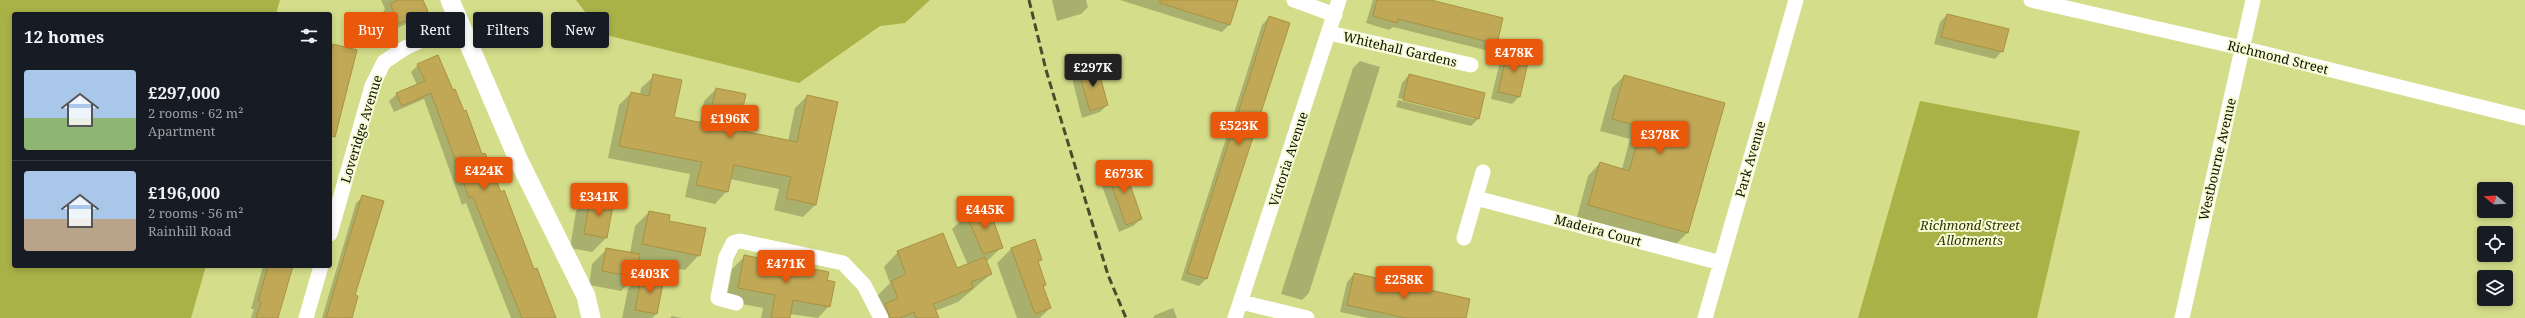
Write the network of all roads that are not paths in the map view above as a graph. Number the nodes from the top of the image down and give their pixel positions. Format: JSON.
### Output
{"nodes":[{"id":1,"x":450,"y":0,"type":"edge"},
{"id":2,"x":1294,"y":0,"type":"edge"},
{"id":3,"x":1339,"y":0,"type":"edge"},
{"id":4,"x":1796,"y":0,"type":"edge"},
{"id":5,"x":2031,"y":0,"type":"edge"},
{"id":6,"x":2253,"y":0,"type":"edge"},
{"id":7,"x":455,"y":12,"type":"edge"},
{"id":8,"x":1335,"y":15,"type":"junction"},
{"id":9,"x":1329,"y":33,"type":"junction"},
{"id":10,"x":465,"y":34,"type":"edge"},
{"id":11,"x":406,"y":48,"type":"edge"},
{"id":12,"x":2242,"y":48,"type":"junction"},
{"id":13,"x":1471,"y":65,"type":"dead end"},
{"id":14,"x":2525,"y":118,"type":"edge"},
{"id":15,"x":1483,"y":172,"type":"dead end"},
{"id":16,"x":1476,"y":198,"type":"junction"},
{"id":17,"x":332,"y":227,"type":"edge"},
{"id":18,"x":1464,"y":238,"type":"dead end"},
{"id":19,"x":1720,"y":262,"type":"junction"},
{"id":20,"x":320,"y":268,"type":"edge"},
{"id":21,"x":586,"y":296,"type":"junction"},
{"id":22,"x":1241,"y":302,"type":"junction"},
{"id":23,"x":736,"y":303,"type":"dead end"},
{"id":24,"x":306,"y":318,"type":"edge"},
{"id":25,"x":591,"y":318,"type":"edge"},
{"id":26,"x":605,"y":318,"type":"edge"},
{"id":27,"x":880,"y":318,"type":"edge"},
{"id":28,"x":1236,"y":318,"type":"edge"},
{"id":29,"x":1307,"y":318,"type":"edge"},
{"id":30,"x":1705,"y":318,"type":"edge"},
{"id":31,"x":2182,"y":318,"type":"edge"}],
"edges":[{"from":1,"to":7,"type":"street"},
{"from":2,"to":8,"type":"street"},
{"from":3,"to":8,"type":"street","name":"Victoria Avenue"},
{"from":4,"to":19,"type":"street","name":"Park Avenue"},
{"from":5,"to":12,"type":"street","name":"Richmond Street"},
{"from":6,"to":12,"type":"street","name":"Westbourne Avenue"},
{"from":8,"to":9,"type":"street","name":"Victoria Avenue"},
{"from":9,"to":13,"type":"street","name":"Whitehall Gardens"},
{"from":9,"to":22,"type":"street","name":"Victoria Avenue"},
{"from":10,"to":21,"type":"street"},
{"from":11,"to":17,"type":"street","name":"Loveridge Avenue"},
{"from":12,"to":14,"type":"street","name":"Richmond Street"},
{"from":12,"to":31,"type":"street","name":"Westbourne Avenue"},
{"from":15,"to":16,"type":"street"},
{"from":16,"to":18,"type":"street"},
{"from":16,"to":19,"type":"street","name":"Madeira Court"},
{"from":19,"to":30,"type":"street","name":"Park Avenue"},
{"from":20,"to":24,"type":"street"},
{"from":21,"to":25,"type":"street"},
{"from":21,"to":26,"type":"street"},
{"from":22,"to":28,"type":"street","name":"Victoria Avenue"},
{"from":22,"to":29,"type":"street"},
{"from":23,"to":27,"type":"street"}]}
